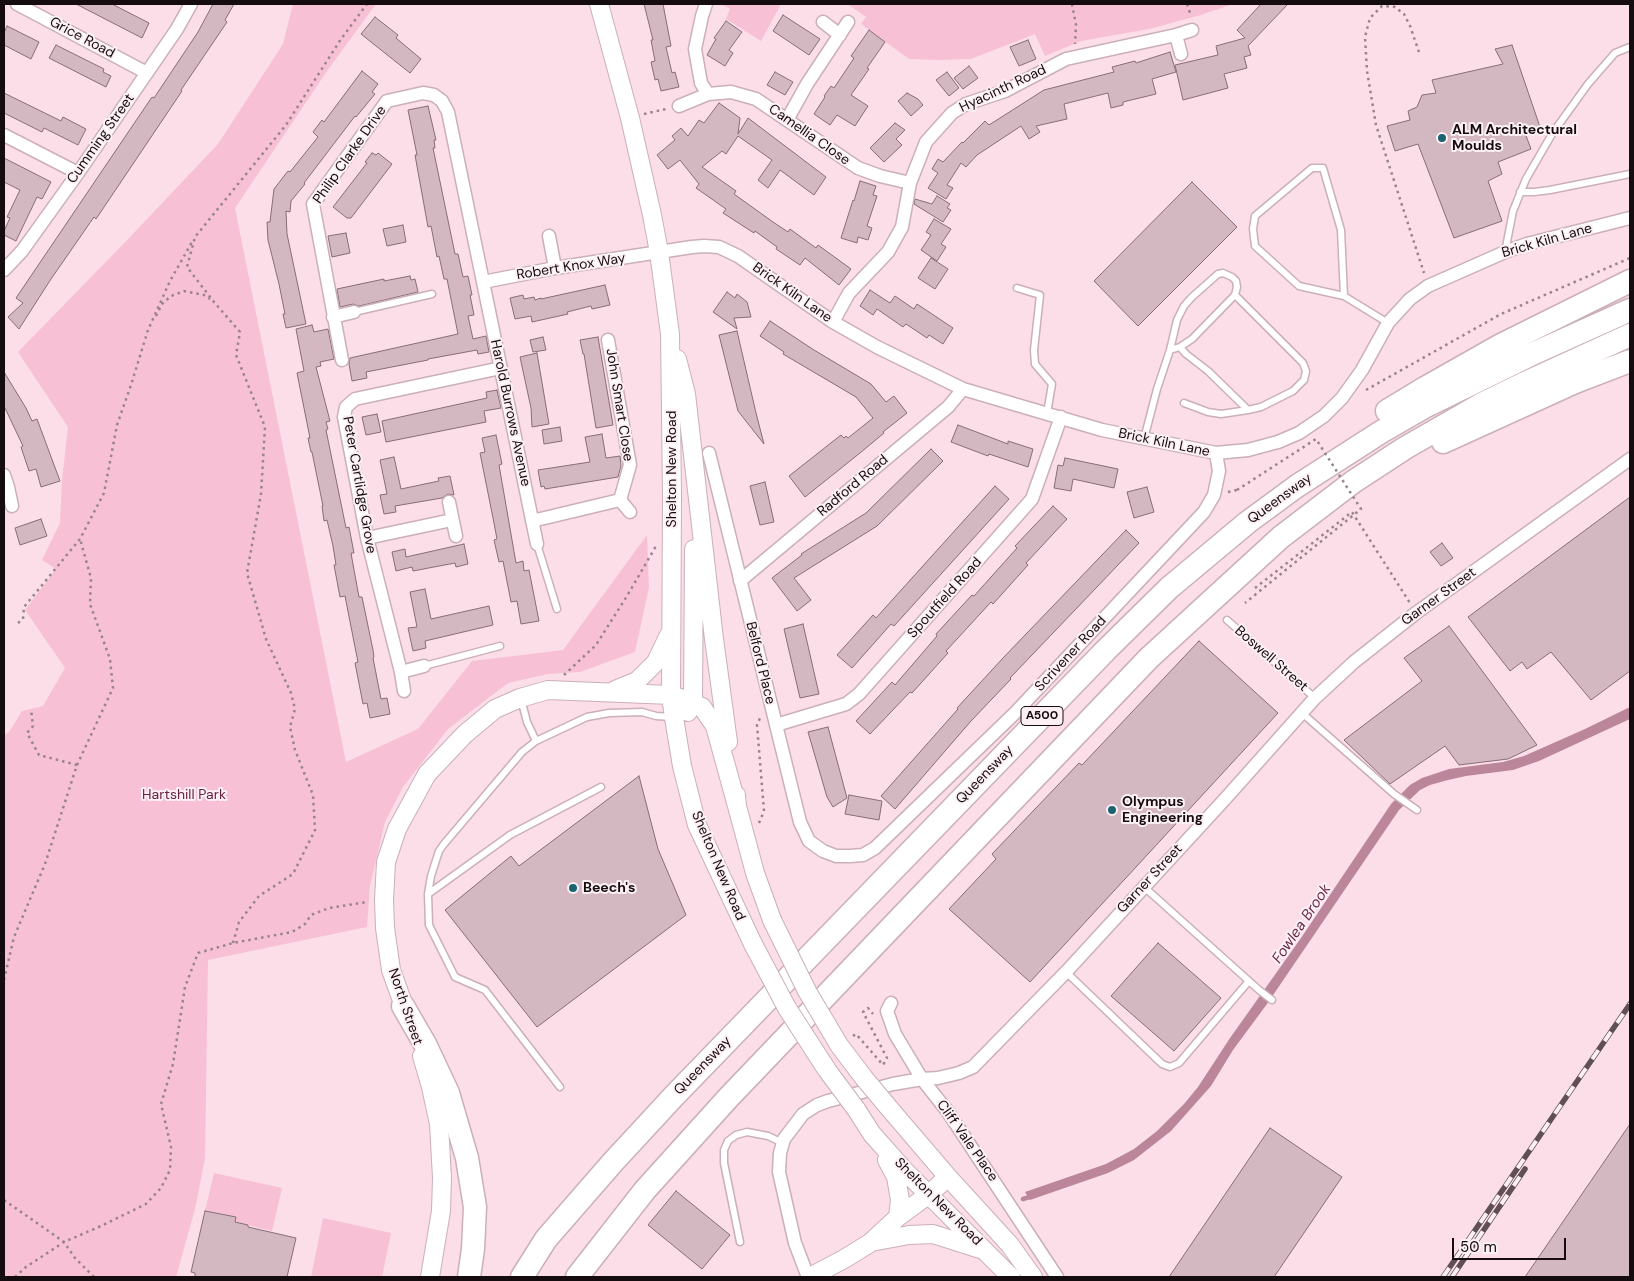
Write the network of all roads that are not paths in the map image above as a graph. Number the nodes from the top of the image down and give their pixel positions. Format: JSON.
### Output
{"nodes":[{"id":1,"x":16,"y":4,"type":"edge"},
{"id":2,"x":191,"y":4,"type":"edge"},
{"id":3,"x":599,"y":4,"type":"edge"},
{"id":4,"x":706,"y":4,"type":"edge"},
{"id":5,"x":823,"y":22,"type":"dead end"},
{"id":6,"x":848,"y":22,"type":"dead end"},
{"id":7,"x":1192,"y":30,"type":"dead end"},
{"id":8,"x":840,"y":35,"type":"junction"},
{"id":9,"x":1176,"y":36,"type":"junction"},
{"id":10,"x":1630,"y":48,"type":"edge"},
{"id":11,"x":1181,"y":54,"type":"dead end"},
{"id":12,"x":147,"y":73,"type":"junction"},
{"id":13,"x":708,"y":94,"type":"junction"},
{"id":14,"x":679,"y":106,"type":"road end"},
{"id":15,"x":787,"y":120,"type":"junction"},
{"id":16,"x":4,"y":135,"type":"edge"},
{"id":17,"x":78,"y":173,"type":"junction"},
{"id":18,"x":1630,"y":174,"type":"edge"},
{"id":19,"x":910,"y":183,"type":"junction"},
{"id":20,"x":1520,"y":192,"type":"junction"},
{"id":21,"x":1630,"y":218,"type":"edge"},
{"id":22,"x":549,"y":236,"type":"dead end"},
{"id":23,"x":659,"y":252,"type":"junction"},
{"id":24,"x":1505,"y":252,"type":"junction"},
{"id":25,"x":555,"y":268,"type":"junction"},
{"id":26,"x":4,"y":269,"type":"edge"},
{"id":27,"x":1630,"y":281,"type":"edge"},
{"id":28,"x":483,"y":282,"type":"junction"},
{"id":29,"x":1018,"y":288,"type":"dead end"},
{"id":30,"x":432,"y":294,"type":"dead end"},
{"id":31,"x":1235,"y":295,"type":"junction"},
{"id":32,"x":1344,"y":296,"type":"junction"},
{"id":33,"x":1630,"y":310,"type":"edge"},
{"id":34,"x":354,"y":312,"type":"joint"},
{"id":35,"x":334,"y":317,"type":"junction"},
{"id":36,"x":833,"y":322,"type":"junction"},
{"id":37,"x":1388,"y":323,"type":"junction"},
{"id":38,"x":670,"y":334,"type":"junction"},
{"id":39,"x":1630,"y":335,"type":"edge"},
{"id":40,"x":608,"y":340,"type":"dead end"},
{"id":41,"x":1180,"y":347,"type":"junction"},
{"id":42,"x":1170,"y":350,"type":"junction"},
{"id":43,"x":342,"y":360,"type":"dead end"},
{"id":44,"x":1630,"y":361,"type":"edge"},
{"id":45,"x":501,"y":368,"type":"junction"},
{"id":46,"x":964,"y":389,"type":"junction"},
{"id":47,"x":1184,"y":403,"type":"dead end"},
{"id":48,"x":1248,"y":410,"type":"junction"},
{"id":49,"x":1047,"y":413,"type":"junction"},
{"id":50,"x":1061,"y":417,"type":"junction"},
{"id":51,"x":1144,"y":439,"type":"junction"},
{"id":52,"x":709,"y":453,"type":"dead end"},
{"id":53,"x":1216,"y":454,"type":"junction"},
{"id":54,"x":1630,"y":460,"type":"edge"},
{"id":55,"x":4,"y":475,"type":"edge"},
{"id":56,"x":696,"y":489,"type":"junction"},
{"id":57,"x":620,"y":500,"type":"junction"},
{"id":58,"x":449,"y":502,"type":"dead end"},
{"id":59,"x":12,"y":506,"type":"dead end"},
{"id":60,"x":630,"y":512,"type":"dead end"},
{"id":61,"x":452,"y":520,"type":"junction"},
{"id":62,"x":532,"y":521,"type":"junction"},
{"id":63,"x":1248,"y":522,"type":"junction"},
{"id":64,"x":456,"y":536,"type":"dead end"},
{"id":65,"x":1281,"y":536,"type":"junction"},
{"id":66,"x":367,"y":538,"type":"junction"},
{"id":67,"x":537,"y":544,"type":"joint"},
{"id":68,"x":740,"y":581,"type":"junction"},
{"id":69,"x":557,"y":610,"type":"dead end"},
{"id":70,"x":1227,"y":620,"type":"dead end"},
{"id":71,"x":672,"y":630,"type":"junction"},
{"id":72,"x":500,"y":646,"type":"dead end"},
{"id":73,"x":424,"y":666,"type":"joint"},
{"id":74,"x":401,"y":672,"type":"junction"},
{"id":75,"x":404,"y":691,"type":"dead end"},
{"id":76,"x":611,"y":692,"type":"junction"},
{"id":77,"x":671,"y":695,"type":"junction"},
{"id":78,"x":520,"y":698,"type":"junction"},
{"id":79,"x":1315,"y":698,"type":"junction"},
{"id":80,"x":693,"y":703,"type":"junction"},
{"id":81,"x":1302,"y":713,"type":"junction"},
{"id":82,"x":674,"y":718,"type":"junction"},
{"id":83,"x":776,"y":725,"type":"junction"},
{"id":84,"x":536,"y":741,"type":"junction"},
{"id":85,"x":601,"y":787,"type":"dead end"},
{"id":86,"x":737,"y":806,"type":"junction"},
{"id":87,"x":1417,"y":810,"type":"dead end"},
{"id":88,"x":836,"y":856,"type":"joint"},
{"id":89,"x":1143,"y":886,"type":"junction"},
{"id":90,"x":428,"y":894,"type":"junction"},
{"id":91,"x":1066,"y":972,"type":"junction"},
{"id":92,"x":1249,"y":981,"type":"junction"},
{"id":93,"x":1272,"y":1000,"type":"dead end"},
{"id":94,"x":891,"y":1002,"type":"dead end"},
{"id":95,"x":403,"y":1006,"type":"junction"},
{"id":96,"x":922,"y":1079,"type":"junction"},
{"id":97,"x":560,"y":1087,"type":"dead end"},
{"id":98,"x":872,"y":1134,"type":"junction"},
{"id":99,"x":783,"y":1143,"type":"junction"},
{"id":100,"x":948,"y":1177,"type":"junction"},
{"id":101,"x":928,"y":1195,"type":"junction"},
{"id":102,"x":898,"y":1217,"type":"junction"},
{"id":103,"x":740,"y":1242,"type":"dead end"},
{"id":104,"x":870,"y":1242,"type":"junction"},
{"id":105,"x":987,"y":1252,"type":"junction"},
{"id":106,"x":430,"y":1277,"type":"edge"},
{"id":107,"x":469,"y":1277,"type":"edge"},
{"id":108,"x":522,"y":1277,"type":"edge"},
{"id":109,"x":577,"y":1277,"type":"edge"},
{"id":110,"x":809,"y":1277,"type":"edge"},
{"id":111,"x":1011,"y":1277,"type":"edge"},
{"id":112,"x":1033,"y":1277,"type":"edge"},
{"id":113,"x":1057,"y":1277,"type":"edge"}],
"edges":[{"from":1,"to":12,"type":"street","name":"Grice Road"},
{"from":2,"to":12,"type":"street","name":"Cumming Street"},
{"from":3,"to":23,"type":"main road","name":"Shelton New Road"},
{"from":4,"to":13,"type":"street"},
{"from":5,"to":8,"type":"street"},
{"from":6,"to":8,"type":"street"},
{"from":7,"to":9,"type":"street","name":"Hyacinth Road"},
{"from":8,"to":15,"type":"street"},
{"from":9,"to":11,"type":"street"},
{"from":9,"to":19,"type":"street","name":"Hyacinth Road"},
{"from":10,"to":20,"type":"lane"},
{"from":12,"to":17,"type":"street","name":"Cumming Street"},
{"from":13,"to":14,"type":"street","name":"Camellia Close"},
{"from":13,"to":15,"type":"street","name":"Camellia Close"},
{"from":15,"to":19,"type":"street","name":"Camellia Close"},
{"from":16,"to":17,"type":"street"},
{"from":17,"to":26,"type":"street","name":"Cumming Street"},
{"from":18,"to":20,"type":"lane"},
{"from":19,"to":36,"type":"street","name":"Hyacinth Road"},
{"from":20,"to":24,"type":"lane"},
{"from":21,"to":24,"type":"street","name":"Brick Kiln Lane"},
{"from":22,"to":25,"type":"street"},
{"from":23,"to":25,"type":"street","name":"Robert Knox Way"},
{"from":23,"to":36,"type":"street","name":"Brick Kiln Lane"},
{"from":23,"to":38,"type":"main road","name":"Shelton New Road"},
{"from":24,"to":37,"type":"street","name":"Brick Kiln Lane"},
{"from":25,"to":28,"type":"street","name":"Robert Knox Way"},
{"from":27,"to":63,"type":"highway"},
{"from":28,"to":35,"type":"street","name":"Philip Clarke Drive"},
{"from":28,"to":45,"type":"street","name":"Harold Burrows Avenue"},
{"from":29,"to":49,"type":"lane"},
{"from":30,"to":34,"type":"lane"},
{"from":31,"to":41,"type":"lane"},
{"from":31,"to":42,"type":"lane"},
{"from":31,"to":48,"type":"lane"},
{"from":32,"to":32,"type":"lane"},
{"from":32,"to":37,"type":"lane"},
{"from":33,"to":63,"type":"highway","name":"Queensway","number":"A500"},
{"from":34,"to":35,"type":"street"},
{"from":35,"to":43,"type":"street","name":"Philip Clarke Drive"},
{"from":36,"to":46,"type":"street","name":"Brick Kiln Lane"},
{"from":37,"to":53,"type":"street","name":"Brick Kiln Lane"},
{"from":38,"to":56,"type":"main road","name":"Shelton New Road"},
{"from":38,"to":71,"type":"main road","name":"Shelton New Road"},
{"from":39,"to":65,"type":"highway","number":"A500"},
{"from":40,"to":57,"type":"street","name":"John Smart Close"},
{"from":41,"to":42,"type":"lane"},
{"from":41,"to":48,"type":"lane"},
{"from":42,"to":51,"type":"lane"},
{"from":44,"to":65,"type":"highway"},
{"from":45,"to":62,"type":"street","name":"Harold Burrows Avenue"},
{"from":45,"to":66,"type":"street","name":"Peter Cartlidge Grove"},
{"from":46,"to":49,"type":"street","name":"Brick Kiln Lane"},
{"from":46,"to":68,"type":"street","name":"Radford Road"},
{"from":47,"to":48,"type":"lane"},
{"from":49,"to":50,"type":"street","name":"Brick Kiln Lane"},
{"from":50,"to":51,"type":"street","name":"Brick Kiln Lane"},
{"from":50,"to":83,"type":"street","name":"Spoutfield Road"},
{"from":51,"to":53,"type":"street","name":"Brick Kiln Lane"},
{"from":52,"to":68,"type":"street","name":"Belford Place"},
{"from":53,"to":88,"type":"street","name":"Scrivener Road"},
{"from":54,"to":79,"type":"street","name":"Garner Street"},
{"from":55,"to":59,"type":"street"},
{"from":56,"to":80,"type":"main road"},
{"from":56,"to":86,"type":"main road","name":"Shelton New Road"},
{"from":57,"to":60,"type":"street"},
{"from":57,"to":62,"type":"street"},
{"from":58,"to":61,"type":"street"},
{"from":61,"to":64,"type":"street"},
{"from":61,"to":66,"type":"street"},
{"from":62,"to":67,"type":"street","name":"Harold Burrows Avenue"},
{"from":63,"to":108,"type":"highway","name":"Queensway","number":"A500"},
{"from":65,"to":109,"type":"highway","number":"A500"},
{"from":66,"to":74,"type":"street","name":"Peter Cartlidge Grove"},
{"from":67,"to":69,"type":"lane"},
{"from":68,"to":83,"type":"street","name":"Belford Place"},
{"from":70,"to":79,"type":"lane","name":"Boswell Street"},
{"from":71,"to":76,"type":"main road"},
{"from":71,"to":77,"type":"main road","name":"Shelton New Road"},
{"from":72,"to":73,"type":"lane"},
{"from":73,"to":74,"type":"street"},
{"from":74,"to":75,"type":"street","name":"Peter Cartlidge Grove"},
{"from":76,"to":77,"type":"main road","name":"North Street"},
{"from":76,"to":78,"type":"main road","name":"North Street"},
{"from":77,"to":80,"type":"main road","name":"North Street"},
{"from":77,"to":82,"type":"main road","name":"Shelton New Road"},
{"from":78,"to":84,"type":"lane"},
{"from":78,"to":95,"type":"main road","name":"North Street"},
{"from":79,"to":81,"type":"street","name":"Garner Street"},
{"from":80,"to":82,"type":"main road"},
{"from":80,"to":86,"type":"main road","name":"North Street"},
{"from":81,"to":87,"type":"lane"},
{"from":81,"to":89,"type":"street","name":"Garner Street"},
{"from":82,"to":84,"type":"lane"},
{"from":82,"to":98,"type":"main road","name":"Shelton New Road","bridge":true},
{"from":83,"to":88,"type":"street","name":"Belford Place"},
{"from":84,"to":90,"type":"lane"},
{"from":85,"to":90,"type":"lane"},
{"from":86,"to":100,"type":"main road","name":"Shelton New Road","bridge":true},
{"from":89,"to":91,"type":"street","name":"Garner Street"},
{"from":89,"to":92,"type":"lane"},
{"from":90,"to":97,"type":"lane"},
{"from":91,"to":92,"type":"lane"},
{"from":91,"to":96,"type":"street","name":"Garner Street"},
{"from":92,"to":93,"type":"lane"},
{"from":94,"to":96,"type":"street","name":"Cliff Vale Place"},
{"from":95,"to":106,"type":"main road","name":"North Street"},
{"from":95,"to":107,"type":"highway"},
{"from":96,"to":99,"type":"street","name":"Garner Street"},
{"from":96,"to":113,"type":"street","name":"Cliff Vale Place"},
{"from":98,"to":101,"type":"main road","name":"Shelton New Road"},
{"from":98,"to":102,"type":"main road"},
{"from":99,"to":103,"type":"lane"},
{"from":99,"to":110,"type":"street","name":"Garner Street"},
{"from":100,"to":101,"type":"main road"},
{"from":100,"to":112,"type":"main road","name":"Shelton New Road"},
{"from":101,"to":102,"type":"main road"},
{"from":101,"to":105,"type":"main road","name":"Shelton New Road"},
{"from":102,"to":104,"type":"main road"},
{"from":104,"to":105,"type":"main road"},
{"from":104,"to":110,"type":"main road"},
{"from":105,"to":111,"type":"main road","name":"Shelton New Road"}]}
